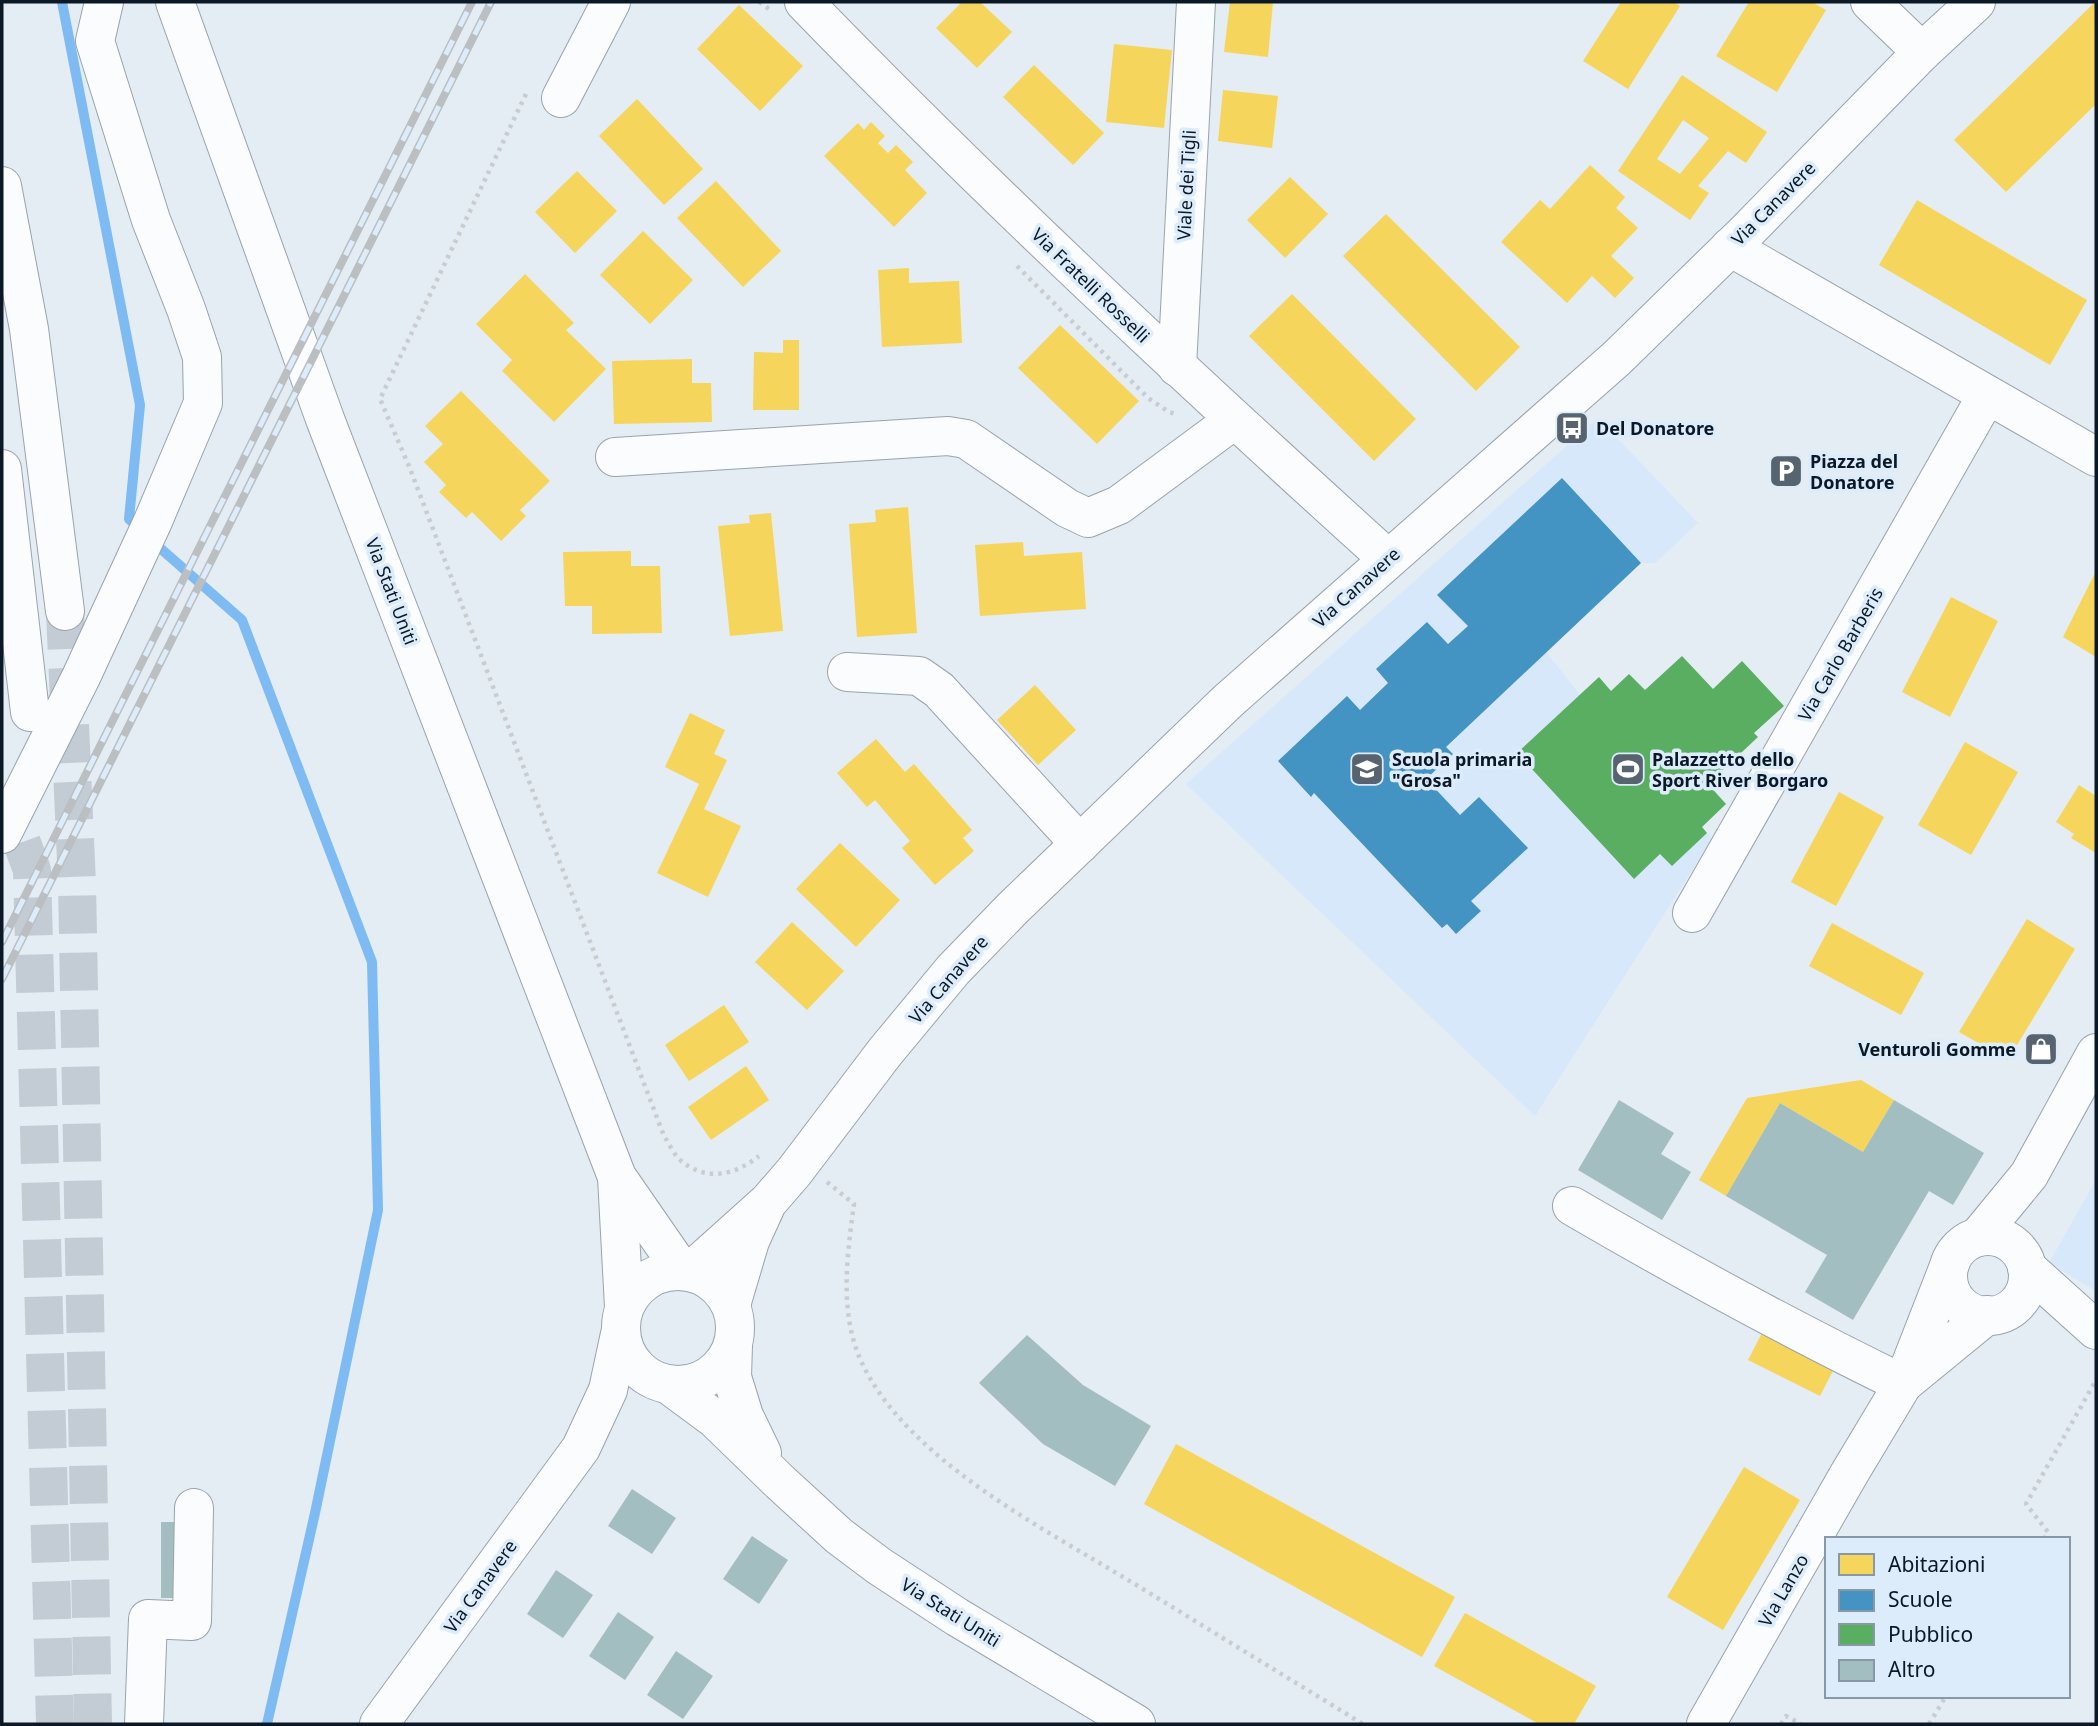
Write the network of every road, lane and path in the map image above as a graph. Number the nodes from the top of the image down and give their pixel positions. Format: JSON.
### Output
{"nodes":[{"id":1,"x":104,"y":2,"type":"edge"},
{"id":2,"x":175,"y":2,"type":"edge"},
{"id":3,"x":611,"y":2,"type":"edge"},
{"id":4,"x":804,"y":2,"type":"edge"},
{"id":5,"x":1196,"y":2,"type":"edge"},
{"id":6,"x":1870,"y":2,"type":"edge"},
{"id":7,"x":1976,"y":2,"type":"edge"},
{"id":8,"x":1922,"y":52,"type":"junction"},
{"id":9,"x":545,"y":93,"type":"joint"},
{"id":10,"x":2,"y":186,"type":"edge"},
{"id":11,"x":1730,"y":247,"type":"junction"},
{"id":12,"x":1177,"y":367,"type":"junction"},
{"id":13,"x":1987,"y":395,"type":"junction"},
{"id":14,"x":1234,"y":420,"type":"junction"},
{"id":15,"x":615,"y":457,"type":"dead end"},
{"id":16,"x":2096,"y":457,"type":"edge"},
{"id":17,"x":2,"y":469,"type":"edge"},
{"id":18,"x":1388,"y":559,"type":"junction"},
{"id":19,"x":65,"y":611,"type":"tunnel mouth"},
{"id":20,"x":847,"y":672,"type":"dead end"},
{"id":21,"x":30,"y":712,"type":"dead end"},
{"id":22,"x":2,"y":834,"type":"edge"},
{"id":23,"x":1080,"y":844,"type":"junction"},
{"id":24,"x":1692,"y":913,"type":"dead end"},
{"id":25,"x":2096,"y":1053,"type":"edge"},
{"id":26,"x":762,"y":1153,"type":"dead end"},
{"id":27,"x":803,"y":1161,"type":"junction"},
{"id":28,"x":2029,"y":1175,"type":"junction"},
{"id":29,"x":617,"y":1177,"type":"junction"},
{"id":30,"x":768,"y":1202,"type":"junction"},
{"id":31,"x":1572,"y":1206,"type":"dead end"},
{"id":32,"x":1964,"y":1249,"type":"junction"},
{"id":33,"x":2024,"y":1262,"type":"junction"},
{"id":34,"x":686,"y":1271,"type":"junction"},
{"id":35,"x":731,"y":1305,"type":"junction"},
{"id":36,"x":1998,"y":1312,"type":"junction"},
{"id":37,"x":622,"y":1321,"type":"junction"},
{"id":38,"x":2093,"y":1328,"type":"edge"},
{"id":39,"x":733,"y":1345,"type":"junction"},
{"id":40,"x":2096,"y":1380,"type":"edge"},
{"id":41,"x":665,"y":1384,"type":"junction"},
{"id":42,"x":1903,"y":1384,"type":"junction"},
{"id":43,"x":581,"y":1448,"type":"junction"},
{"id":44,"x":780,"y":1482,"type":"junction"},
{"id":45,"x":194,"y":1508,"type":"dead end"},
{"id":46,"x":2045,"y":1537,"type":"edge"},
{"id":47,"x":1945,"y":1698,"type":"edge"},
{"id":48,"x":386,"y":1720,"type":"edge"},
{"id":49,"x":144,"y":1724,"type":"edge"},
{"id":50,"x":1136,"y":1724,"type":"edge"},
{"id":51,"x":1363,"y":1724,"type":"edge"},
{"id":52,"x":1706,"y":1724,"type":"edge"},
{"id":53,"x":1781,"y":1724,"type":"edge"},
{"id":54,"x":1801,"y":1724,"type":"edge"},
{"id":55,"x":1928,"y":1724,"type":"edge"}],
"edges":[{"from":1,"to":22,"type":"main road"},
{"from":2,"to":29,"type":"main road","name":"Via Stati Uniti"},
{"from":3,"to":9,"type":"main road"},
{"from":4,"to":12,"type":"main road","name":"Via Fratelli Rosselli"},
{"from":5,"to":12,"type":"main road","name":"Viale dei Tigli"},
{"from":6,"to":8,"type":"main road"},
{"from":7,"to":8,"type":"main road","name":"Via Canavere"},
{"from":8,"to":11,"type":"main road","name":"Via Canavere"},
{"from":9,"to":26,"type":"path"},
{"from":10,"to":19,"type":"main road"},
{"from":11,"to":13,"type":"main road"},
{"from":11,"to":18,"type":"main road","name":"Via Canavere"},
{"from":12,"to":14,"type":"main road","name":"Via Fratelli Rosselli"},
{"from":13,"to":16,"type":"main road"},
{"from":13,"to":24,"type":"main road","name":"Via Carlo Barberis"},
{"from":14,"to":15,"type":"main road"},
{"from":14,"to":18,"type":"main road","name":"Via Fratelli Rosselli"},
{"from":17,"to":21,"type":"main road"},
{"from":18,"to":23,"type":"main road","name":"Via Canavere"},
{"from":20,"to":23,"type":"main road"},
{"from":23,"to":27,"type":"main road","name":"Via Canavere"},
{"from":25,"to":28,"type":"main road","name":"Via Lanzo"},
{"from":27,"to":30,"type":"main road","name":"Via Canavere"},
{"from":27,"to":51,"type":"path"},
{"from":28,"to":32,"type":"main road","name":"Via Lanzo"},
{"from":28,"to":33,"type":"main road","name":"Via Lanzo"},
{"from":29,"to":34,"type":"main road","name":"Via Stati Uniti"},
{"from":29,"to":37,"type":"main road","name":"Via Stati Uniti"},
{"from":30,"to":34,"type":"main road","name":"Via Canavere"},
{"from":30,"to":35,"type":"main road","name":"Via Canavere"},
{"from":31,"to":42,"type":"main road"},
{"from":32,"to":33,"type":"main road"},
{"from":32,"to":36,"type":"main road"},
{"from":32,"to":42,"type":"main road","name":"Via Lanzo"},
{"from":33,"to":36,"type":"main road","name":"Via Lanzo"},
{"from":33,"to":38,"type":"main road"},
{"from":34,"to":35,"type":"main road"},
{"from":34,"to":37,"type":"main road"},
{"from":35,"to":39,"type":"main road"},
{"from":36,"to":38,"type":"main road"},
{"from":36,"to":42,"type":"main road","name":"Via Lanzo"},
{"from":37,"to":41,"type":"main road"},
{"from":37,"to":43,"type":"main road","name":"Via Canavere"},
{"from":39,"to":41,"type":"main road"},
{"from":39,"to":44,"type":"main road","name":"Via Stati Uniti"},
{"from":40,"to":46,"type":"path"},
{"from":41,"to":43,"type":"main road","name":"Via Canavere"},
{"from":41,"to":44,"type":"main road","name":"Via Stati Uniti"},
{"from":42,"to":52,"type":"main road","name":"Via Lanzo"},
{"from":43,"to":48,"type":"main road","name":"Via Canavere"},
{"from":44,"to":50,"type":"main road","name":"Via Stati Uniti"},
{"from":45,"to":49,"type":"main road"},
{"from":47,"to":55,"type":"path"},
{"from":53,"to":54,"type":"path"}]}
